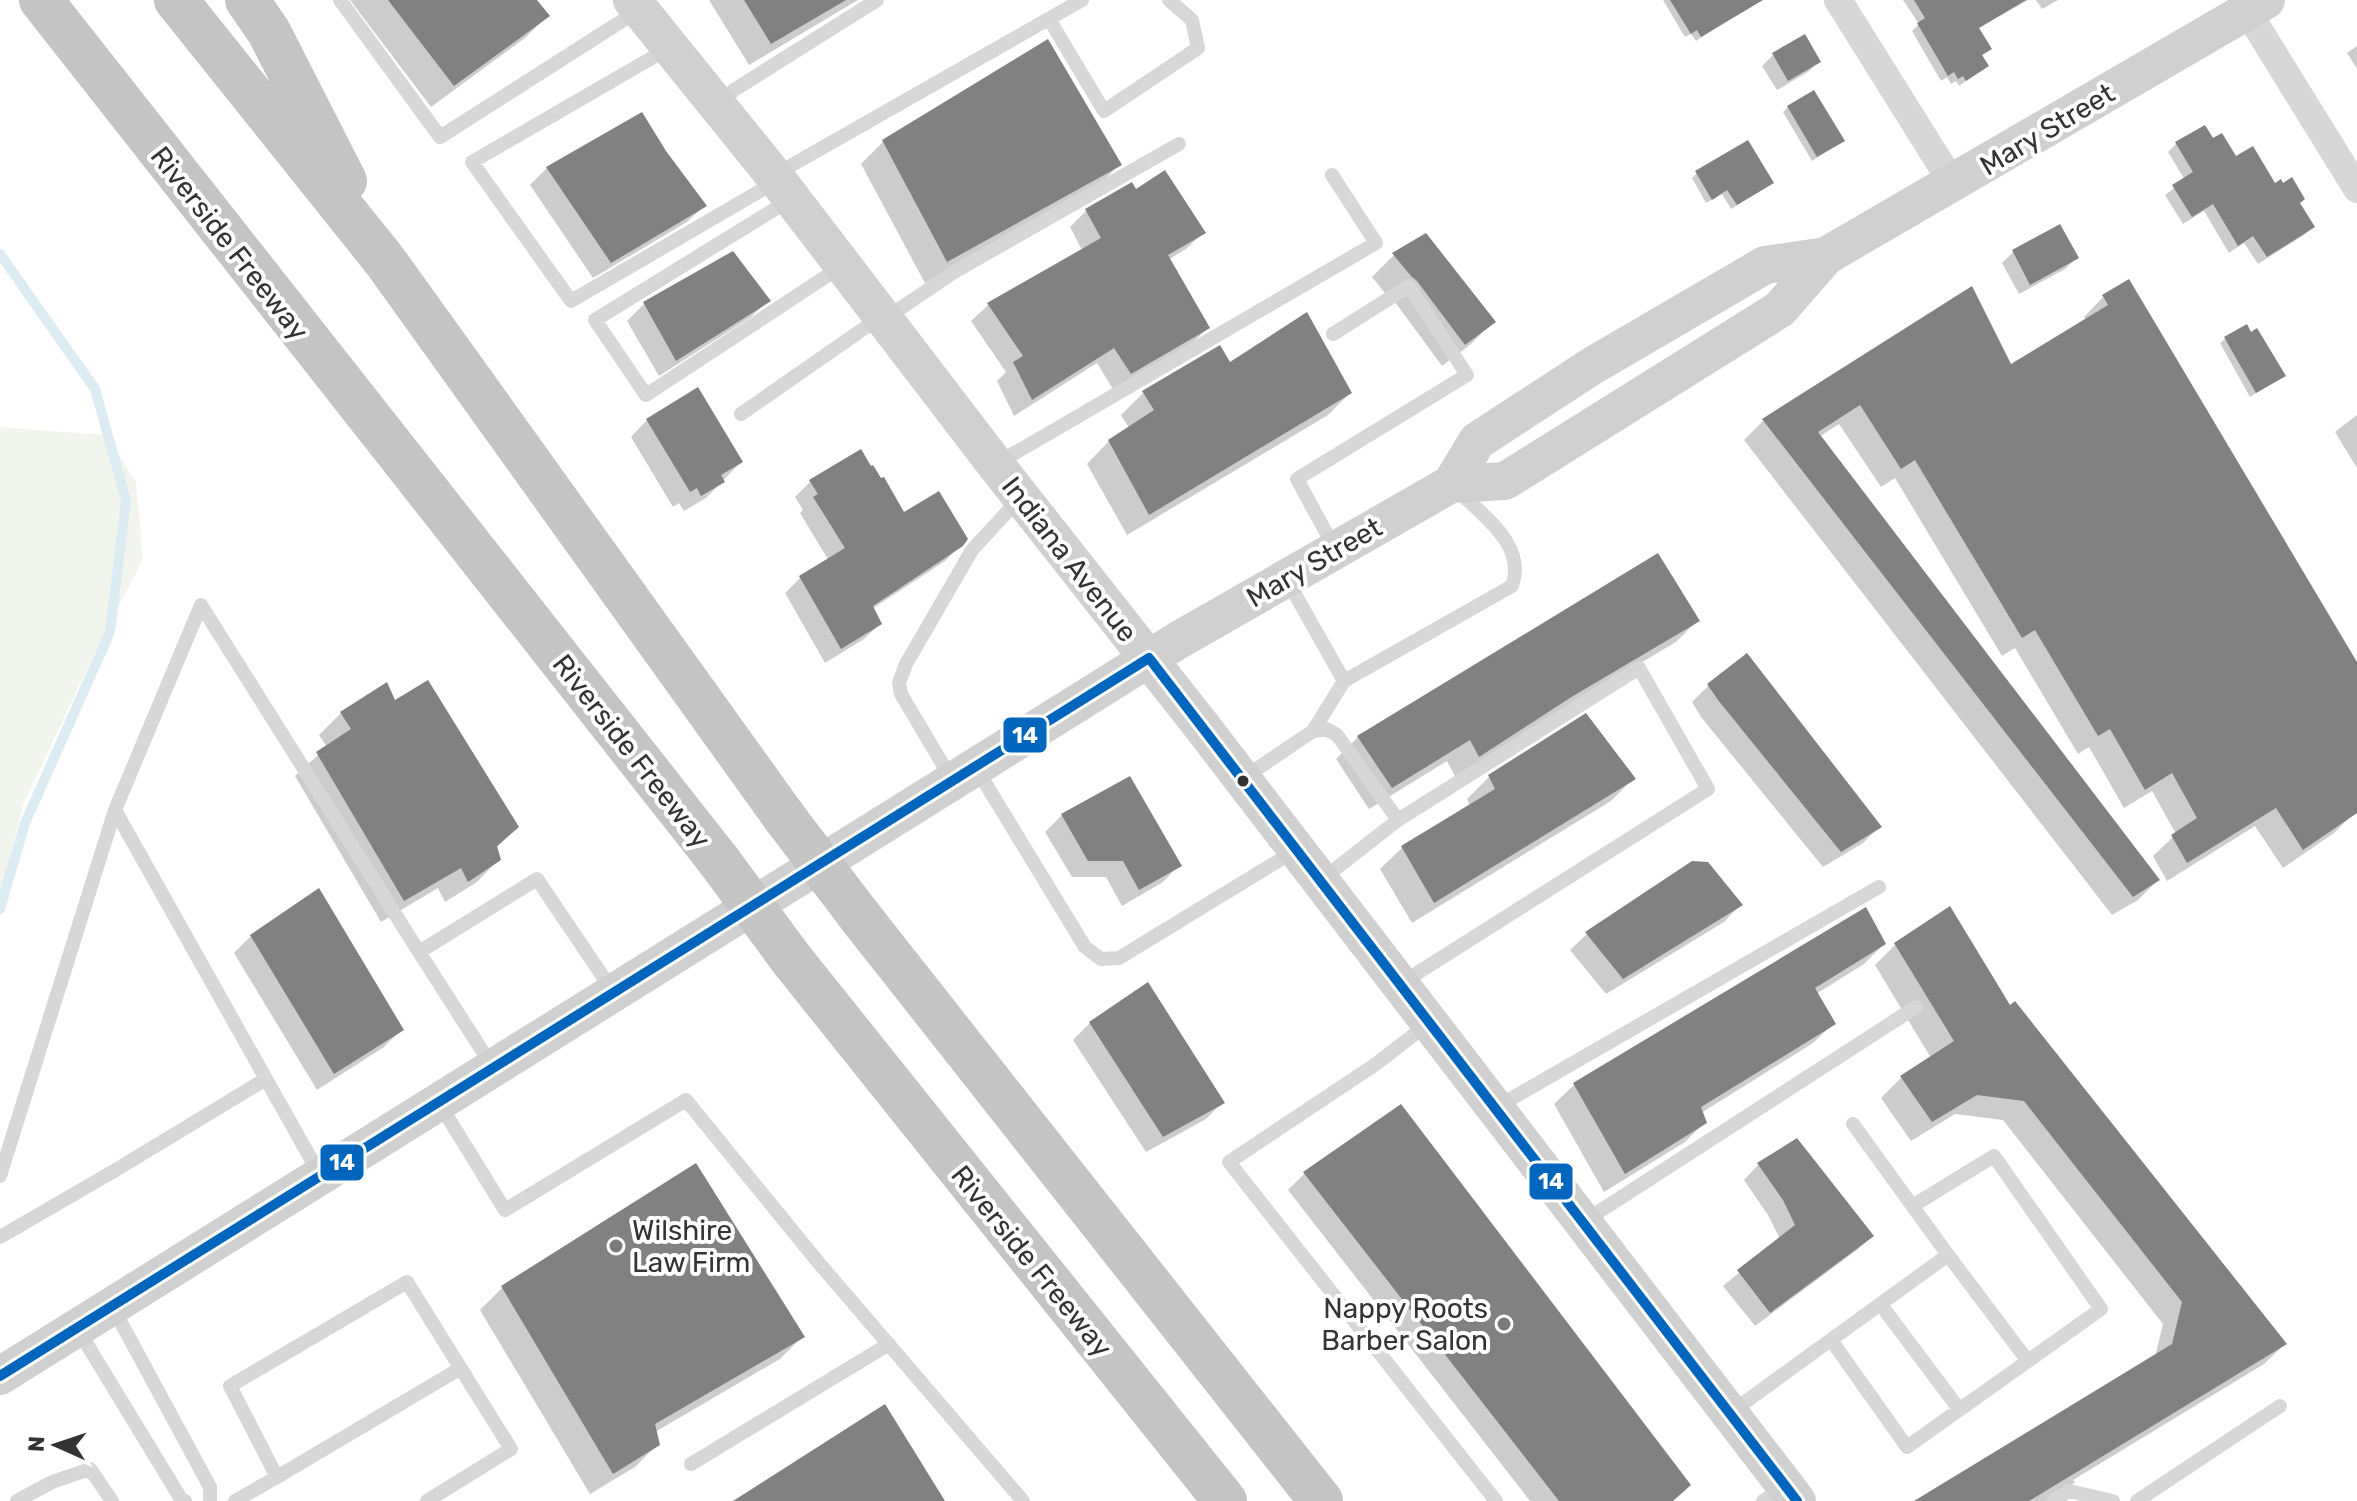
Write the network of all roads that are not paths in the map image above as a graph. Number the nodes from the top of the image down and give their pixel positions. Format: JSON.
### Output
{"nodes":[{"id":1,"x":18,"y":0,"type":"edge"},
{"id":2,"x":41,"y":0,"type":"edge"},
{"id":3,"x":176,"y":0,"type":"edge"},
{"id":4,"x":247,"y":0,"type":"edge"},
{"id":5,"x":340,"y":0,"type":"edge"},
{"id":6,"x":877,"y":0,"type":"edge"},
{"id":7,"x":1082,"y":0,"type":"edge"},
{"id":8,"x":1169,"y":0,"type":"edge"},
{"id":9,"x":1838,"y":0,"type":"edge"},
{"id":10,"x":636,"y":5,"type":"edge"},
{"id":11,"x":2256,"y":6,"type":"edge"},
{"id":12,"x":1049,"y":19,"type":"junction"},
{"id":13,"x":663,"y":51,"type":"junction"},
{"id":14,"x":90,"y":65,"type":"junction"},
{"id":15,"x":719,"y":106,"type":"junction"},
{"id":16,"x":1179,"y":144,"type":"dead end"},
{"id":17,"x":1332,"y":175,"type":"dead end"},
{"id":18,"x":1953,"y":184,"type":"junction"},
{"id":19,"x":776,"y":189,"type":"junction"},
{"id":20,"x":2357,"y":189,"type":"edge"},
{"id":21,"x":1826,"y":256,"type":"junction"},
{"id":22,"x":385,"y":261,"type":"junction"},
{"id":23,"x":843,"y":266,"type":"junction"},
{"id":24,"x":882,"y":318,"type":"junction"},
{"id":25,"x":1333,"y":334,"type":"dead end"},
{"id":26,"x":741,"y":414,"type":"dead end"},
{"id":27,"x":995,"y":464,"type":"junction"},
{"id":28,"x":1451,"y":484,"type":"junction"},
{"id":29,"x":1021,"y":496,"type":"junction"},
{"id":30,"x":1335,"y":550,"type":"junction"},
{"id":31,"x":1286,"y":578,"type":"junction"},
{"id":32,"x":1163,"y":649,"type":"junction"},
{"id":33,"x":1344,"y":681,"type":"junction"},
{"id":34,"x":1313,"y":731,"type":"junction"},
{"id":35,"x":965,"y":775,"type":"junction"},
{"id":36,"x":1242,"y":779,"type":"junction"},
{"id":37,"x":115,"y":810,"type":"junction"},
{"id":38,"x":1398,"y":820,"type":"junction"},
{"id":39,"x":1296,"y":850,"type":"junction"},
{"id":40,"x":1320,"y":881,"type":"junction"},
{"id":41,"x":1879,"y":887,"type":"dead end"},
{"id":42,"x":419,"y":952,"type":"junction"},
{"id":43,"x":1400,"y":984,"type":"junction"},
{"id":44,"x":614,"y":993,"type":"junction"},
{"id":45,"x":1916,"y":1007,"type":"dead end"},
{"id":46,"x":1429,"y":1023,"type":"junction"},
{"id":47,"x":493,"y":1068,"type":"junction"},
{"id":48,"x":266,"y":1079,"type":"junction"},
{"id":49,"x":439,"y":1103,"type":"junction"},
{"id":50,"x":1494,"y":1108,"type":"junction"},
{"id":51,"x":1853,"y":1124,"type":"dead end"},
{"id":52,"x":0,"y":1176,"type":"edge"},
{"id":53,"x":320,"y":1176,"type":"junction"},
{"id":54,"x":1914,"y":1205,"type":"junction"},
{"id":55,"x":1583,"y":1222,"type":"junction"},
{"id":56,"x":0,"y":1237,"type":"edge"},
{"id":57,"x":1948,"y":1255,"type":"junction"},
{"id":58,"x":1881,"y":1305,"type":"junction"},
{"id":59,"x":111,"y":1306,"type":"junction"},
{"id":60,"x":77,"y":1328,"type":"junction"},
{"id":61,"x":1831,"y":1340,"type":"junction"},
{"id":62,"x":889,"y":1344,"type":"junction"},
{"id":63,"x":2027,"y":1360,"type":"junction"},
{"id":64,"x":461,"y":1368,"type":"junction"},
{"id":65,"x":0,"y":1376,"type":"edge"},
{"id":66,"x":2280,"y":1406,"type":"dead end"},
{"id":67,"x":1959,"y":1409,"type":"junction"},
{"id":68,"x":1730,"y":1414,"type":"junction"},
{"id":69,"x":691,"y":1464,"type":"dead end"},
{"id":70,"x":277,"y":1477,"type":"junction"},
{"id":71,"x":1782,"y":1496,"type":"edge"},
{"id":72,"x":17,"y":1501,"type":"edge"},
{"id":73,"x":112,"y":1501,"type":"edge"},
{"id":74,"x":185,"y":1501,"type":"edge"},
{"id":75,"x":210,"y":1501,"type":"edge"},
{"id":76,"x":235,"y":1501,"type":"edge"},
{"id":77,"x":427,"y":1501,"type":"edge"},
{"id":78,"x":1023,"y":1501,"type":"edge"},
{"id":79,"x":1225,"y":1501,"type":"edge"},
{"id":80,"x":1321,"y":1501,"type":"edge"},
{"id":81,"x":1496,"y":1501,"type":"edge"},
{"id":82,"x":2053,"y":1501,"type":"edge"},
{"id":83,"x":2113,"y":1501,"type":"edge"},
{"id":84,"x":2137,"y":1501,"type":"edge"}],
"edges":[{"from":1,"to":14,"type":"highway"},
{"from":2,"to":14,"type":"highway","name":"Riverside Freeway"},
{"from":3,"to":22,"type":"highway"},
{"from":4,"to":22,"type":"highway"},
{"from":5,"to":10,"type":"lane"},
{"from":6,"to":15,"type":"lane"},
{"from":7,"to":12,"type":"lane"},
{"from":8,"to":12,"type":"lane"},
{"from":9,"to":18,"type":"street"},
{"from":10,"to":13,"type":"main road","name":"Indiana Avenue"},
{"from":11,"to":18,"type":"main road","name":"Mary Street"},
{"from":11,"to":20,"type":"street"},
{"from":12,"to":19,"type":"lane"},
{"from":13,"to":15,"type":"main road","name":"Indiana Avenue"},
{"from":13,"to":19,"type":"lane"},
{"from":14,"to":79,"type":"highway","name":"Riverside Freeway","bridge":true},
{"from":15,"to":19,"type":"main road","name":"Indiana Avenue"},
{"from":16,"to":24,"type":"lane"},
{"from":17,"to":27,"type":"lane"},
{"from":18,"to":21,"type":"main road","name":"Mary Street"},
{"from":19,"to":23,"type":"main road","name":"Indiana Avenue"},
{"from":19,"to":23,"type":"lane"},
{"from":21,"to":28,"type":"main road","name":"Mary Street"},
{"from":21,"to":28,"type":"main road","name":"Mary Street"},
{"from":22,"to":80,"type":"highway","bridge":true},
{"from":23,"to":24,"type":"main road","name":"Indiana Avenue"},
{"from":24,"to":26,"type":"lane"},
{"from":24,"to":27,"type":"main road","name":"Indiana Avenue"},
{"from":25,"to":30,"type":"lane"},
{"from":27,"to":29,"type":"main road","name":"Indiana Avenue"},
{"from":28,"to":30,"type":"main road","name":"Mary Street"},
{"from":28,"to":33,"type":"lane"},
{"from":29,"to":32,"type":"main road","name":"Indiana Avenue"},
{"from":29,"to":35,"type":"lane"},
{"from":30,"to":31,"type":"main road","name":"Mary Street"},
{"from":31,"to":32,"type":"main road","name":"Mary Street"},
{"from":31,"to":33,"type":"lane"},
{"from":32,"to":35,"type":"main road","name":"Mary Street"},
{"from":32,"to":36,"type":"main road","name":"Indiana Avenue"},
{"from":33,"to":34,"type":"lane"},
{"from":34,"to":36,"type":"lane"},
{"from":34,"to":38,"type":"lane"},
{"from":35,"to":39,"type":"lane"},
{"from":35,"to":44,"type":"main road","name":"Mary Street"},
{"from":36,"to":39,"type":"main road","name":"Indiana Avenue"},
{"from":37,"to":42,"type":"lane"},
{"from":37,"to":48,"type":"lane"},
{"from":37,"to":52,"type":"lane"},
{"from":38,"to":40,"type":"lane"},
{"from":38,"to":43,"type":"lane"},
{"from":39,"to":40,"type":"main road","name":"Indiana Avenue"},
{"from":40,"to":43,"type":"main road","name":"Indiana Avenue"},
{"from":41,"to":50,"type":"lane"},
{"from":42,"to":44,"type":"lane"},
{"from":42,"to":47,"type":"lane"},
{"from":43,"to":46,"type":"main road","name":"Indiana Avenue"},
{"from":44,"to":47,"type":"main road","name":"Mary Street"},
{"from":45,"to":55,"type":"lane"},
{"from":46,"to":50,"type":"main road","name":"Indiana Avenue"},
{"from":46,"to":81,"type":"lane"},
{"from":47,"to":49,"type":"main road","name":"Mary Street"},
{"from":48,"to":53,"type":"lane"},
{"from":48,"to":56,"type":"lane"},
{"from":49,"to":53,"type":"main road","name":"Mary Street"},
{"from":49,"to":62,"type":"lane"},
{"from":50,"to":55,"type":"main road","name":"Indiana Avenue"},
{"from":51,"to":54,"type":"lane"},
{"from":53,"to":59,"type":"main road","name":"Mary Street"},
{"from":54,"to":57,"type":"lane"},
{"from":54,"to":63,"type":"lane"},
{"from":55,"to":68,"type":"main road","name":"Indiana Avenue"},
{"from":57,"to":58,"type":"lane"},
{"from":57,"to":63,"type":"lane"},
{"from":58,"to":61,"type":"lane"},
{"from":58,"to":67,"type":"lane"},
{"from":59,"to":60,"type":"main road","name":"Mary Street"},
{"from":59,"to":75,"type":"lane"},
{"from":60,"to":65,"type":"main road","name":"Mary Street"},
{"from":60,"to":74,"type":"lane"},
{"from":61,"to":67,"type":"lane"},
{"from":61,"to":68,"type":"lane"},
{"from":62,"to":69,"type":"lane"},
{"from":62,"to":78,"type":"lane"},
{"from":63,"to":67,"type":"lane"},
{"from":64,"to":70,"type":"lane"},
{"from":64,"to":70,"type":"lane"},
{"from":64,"to":77,"type":"lane"},
{"from":66,"to":84,"type":"lane"},
{"from":68,"to":71,"type":"main road","name":"Indiana Avenue"},
{"from":70,"to":76,"type":"lane"},
{"from":72,"to":73,"type":"lane"},
{"from":82,"to":83,"type":"lane"}]}
